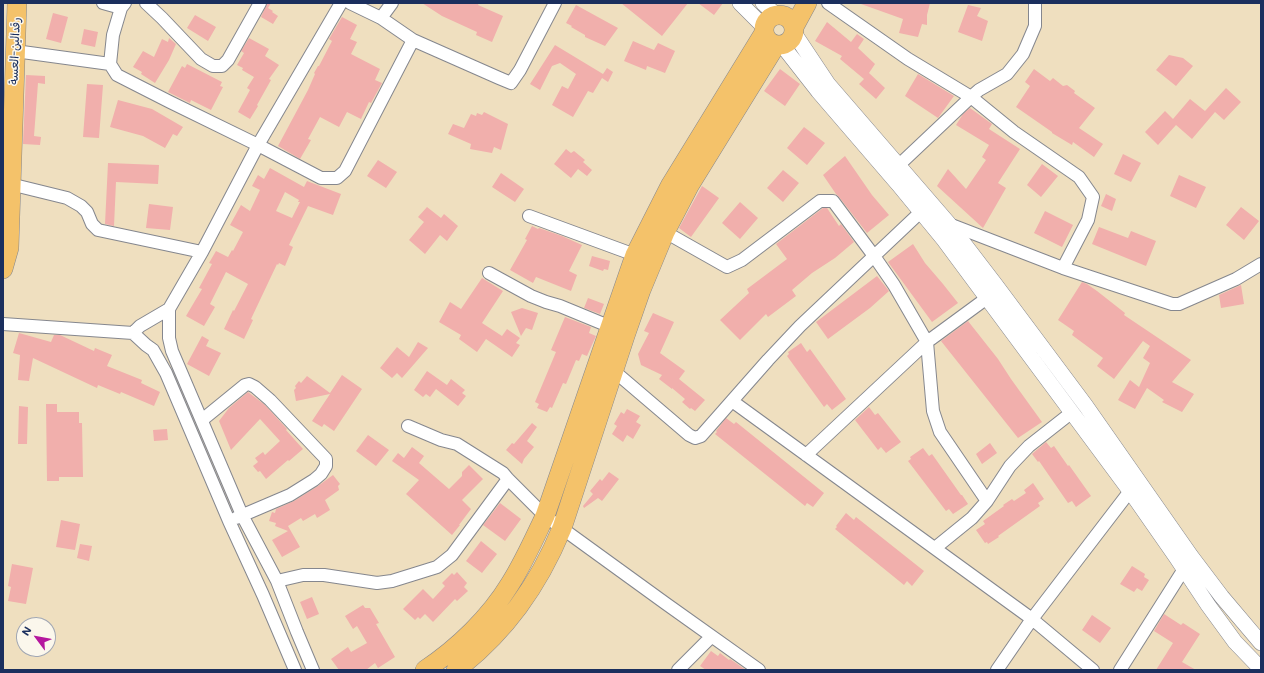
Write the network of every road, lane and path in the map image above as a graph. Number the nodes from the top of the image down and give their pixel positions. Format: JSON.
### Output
{"nodes":[{"id":1,"x":17,"y":3,"type":"edge"},
{"id":2,"x":103,"y":3,"type":"edge"},
{"id":3,"x":146,"y":3,"type":"edge"},
{"id":4,"x":260,"y":3,"type":"edge"},
{"id":5,"x":341,"y":3,"type":"edge"},
{"id":6,"x":350,"y":3,"type":"edge"},
{"id":7,"x":392,"y":3,"type":"edge"},
{"id":8,"x":555,"y":3,"type":"edge"},
{"id":9,"x":740,"y":3,"type":"edge"},
{"id":10,"x":806,"y":3,"type":"edge"},
{"id":11,"x":828,"y":3,"type":"edge"},
{"id":12,"x":1035,"y":3,"type":"edge"},
{"id":13,"x":123,"y":5,"type":"edge"},
{"id":14,"x":381,"y":18,"type":"junction"},
{"id":15,"x":778,"y":25,"type":"edge"},
{"id":16,"x":10,"y":32,"type":"edge"},
{"id":17,"x":413,"y":40,"type":"junction"},
{"id":18,"x":9,"y":51,"type":"edge"},
{"id":19,"x":110,"y":64,"type":"junction"},
{"id":20,"x":971,"y":97,"type":"junction"},
{"id":21,"x":258,"y":145,"type":"junction"},
{"id":22,"x":898,"y":165,"type":"junction"},
{"id":23,"x":10,"y":184,"type":"junction"},
{"id":24,"x":925,"y":207,"type":"junction"},
{"id":25,"x":529,"y":216,"type":"dead end"},
{"id":26,"x":949,"y":224,"type":"junction"},
{"id":27,"x":664,"y":232,"type":"junction"},
{"id":28,"x":202,"y":252,"type":"junction"},
{"id":29,"x":635,"y":255,"type":"junction"},
{"id":30,"x":874,"y":256,"type":"junction"},
{"id":31,"x":4,"y":257,"type":"edge"},
{"id":32,"x":1261,"y":264,"type":"edge"},
{"id":33,"x":1063,"y":268,"type":"junction"},
{"id":34,"x":3,"y":269,"type":"edge"},
{"id":35,"x":489,"y":273,"type":"dead end"},
{"id":36,"x":987,"y":298,"type":"junction"},
{"id":37,"x":169,"y":309,"type":"junction"},
{"id":38,"x":3,"y":324,"type":"edge"},
{"id":39,"x":611,"y":327,"type":"junction"},
{"id":40,"x":133,"y":333,"type":"junction"},
{"id":41,"x":926,"y":342,"type":"junction"},
{"id":42,"x":171,"y":347,"type":"junction"},
{"id":43,"x":155,"y":354,"type":"junction"},
{"id":44,"x":614,"y":371,"type":"junction"},
{"id":45,"x":732,"y":401,"type":"junction"},
{"id":46,"x":1071,"y":413,"type":"junction"},
{"id":47,"x":202,"y":420,"type":"junction"},
{"id":48,"x":408,"y":426,"type":"dead end"},
{"id":49,"x":806,"y":455,"type":"junction"},
{"id":50,"x":508,"y":479,"type":"junction"},
{"id":51,"x":1135,"y":487,"type":"junction"},
{"id":52,"x":987,"y":501,"type":"junction"},
{"id":53,"x":242,"y":515,"type":"junction"},
{"id":54,"x":545,"y":516,"type":"junction"},
{"id":55,"x":229,"y":521,"type":"junction"},
{"id":56,"x":562,"y":528,"type":"junction"},
{"id":57,"x":935,"y":548,"type":"junction"},
{"id":58,"x":1184,"y":568,"type":"junction"},
{"id":59,"x":277,"y":581,"type":"junction"},
{"id":60,"x":1032,"y":619,"type":"junction"},
{"id":61,"x":711,"y":637,"type":"junction"},
{"id":62,"x":1261,"y":643,"type":"edge"},
{"id":63,"x":1261,"y":669,"type":"edge"},
{"id":64,"x":295,"y":670,"type":"edge"},
{"id":65,"x":314,"y":670,"type":"edge"},
{"id":66,"x":425,"y":670,"type":"edge"},
{"id":67,"x":456,"y":670,"type":"edge"},
{"id":68,"x":678,"y":670,"type":"edge"},
{"id":69,"x":759,"y":670,"type":"edge"},
{"id":70,"x":997,"y":670,"type":"edge"},
{"id":71,"x":1093,"y":670,"type":"edge"},
{"id":72,"x":1120,"y":670,"type":"edge"}],
"edges":[{"from":1,"to":16,"type":"main road","name":"رقدالين-العسة"},
{"from":2,"to":13,"type":"street"},
{"from":3,"to":4,"type":"street"},
{"from":5,"to":21,"type":"street"},
{"from":6,"to":14,"type":"street"},
{"from":7,"to":14,"type":"street"},
{"from":8,"to":17,"type":"street"},
{"from":9,"to":15,"type":"street"},
{"from":10,"to":15,"type":"main road"},
{"from":11,"to":20,"type":"street"},
{"from":12,"to":20,"type":"street"},
{"from":13,"to":19,"type":"street"},
{"from":14,"to":17,"type":"street"},
{"from":15,"to":22,"type":"street"},
{"from":15,"to":24,"type":"street"},
{"from":15,"to":27,"type":"main road"},
{"from":15,"to":29,"type":"main road"},
{"from":16,"to":18,"type":"main road","name":"رقدالين-العسة"},
{"from":17,"to":21,"type":"street"},
{"from":18,"to":19,"type":"street"},
{"from":18,"to":23,"type":"main road","name":"رقدالين-العسة"},
{"from":19,"to":21,"type":"street"},
{"from":20,"to":22,"type":"street"},
{"from":20,"to":33,"type":"street"},
{"from":21,"to":28,"type":"street"},
{"from":22,"to":24,"type":"street"},
{"from":23,"to":28,"type":"street"},
{"from":23,"to":31,"type":"main road","name":"رقدالين-العسة"},
{"from":24,"to":26,"type":"street"},
{"from":24,"to":30,"type":"street"},
{"from":24,"to":36,"type":"street"},
{"from":25,"to":29,"type":"street"},
{"from":26,"to":33,"type":"street"},
{"from":26,"to":51,"type":"street"},
{"from":27,"to":30,"type":"street"},
{"from":27,"to":44,"type":"main road"},
{"from":28,"to":37,"type":"street"},
{"from":29,"to":39,"type":"main road"},
{"from":30,"to":41,"type":"street"},
{"from":30,"to":45,"type":"street"},
{"from":31,"to":34,"type":"main road","name":"رقدالين-العسة"},
{"from":32,"to":33,"type":"street"},
{"from":35,"to":39,"type":"street"},
{"from":36,"to":41,"type":"street"},
{"from":36,"to":46,"type":"street"},
{"from":37,"to":40,"type":"street"},
{"from":37,"to":42,"type":"street"},
{"from":38,"to":40,"type":"street"},
{"from":39,"to":54,"type":"main road"},
{"from":40,"to":43,"type":"street"},
{"from":41,"to":49,"type":"street"},
{"from":41,"to":52,"type":"street"},
{"from":42,"to":43,"type":"street"},
{"from":42,"to":47,"type":"street"},
{"from":43,"to":55,"type":"street"},
{"from":44,"to":45,"type":"street"},
{"from":44,"to":56,"type":"main road"},
{"from":45,"to":49,"type":"street"},
{"from":46,"to":51,"type":"street"},
{"from":46,"to":52,"type":"street"},
{"from":47,"to":53,"type":"street"},
{"from":47,"to":53,"type":"street"},
{"from":48,"to":50,"type":"street"},
{"from":49,"to":57,"type":"street"},
{"from":50,"to":54,"type":"street"},
{"from":50,"to":59,"type":"street"},
{"from":51,"to":58,"type":"street"},
{"from":51,"to":60,"type":"street"},
{"from":51,"to":62,"type":"street"},
{"from":52,"to":57,"type":"street"},
{"from":53,"to":55,"type":"street"},
{"from":53,"to":59,"type":"street"},
{"from":54,"to":56,"type":"street"},
{"from":54,"to":66,"type":"main road"},
{"from":55,"to":64,"type":"street"},
{"from":56,"to":61,"type":"street"},
{"from":56,"to":67,"type":"main road"},
{"from":57,"to":60,"type":"street"},
{"from":58,"to":63,"type":"street"},
{"from":58,"to":72,"type":"street"},
{"from":59,"to":65,"type":"street"},
{"from":60,"to":70,"type":"street"},
{"from":60,"to":71,"type":"street"},
{"from":61,"to":68,"type":"street"},
{"from":61,"to":69,"type":"street"}]}
